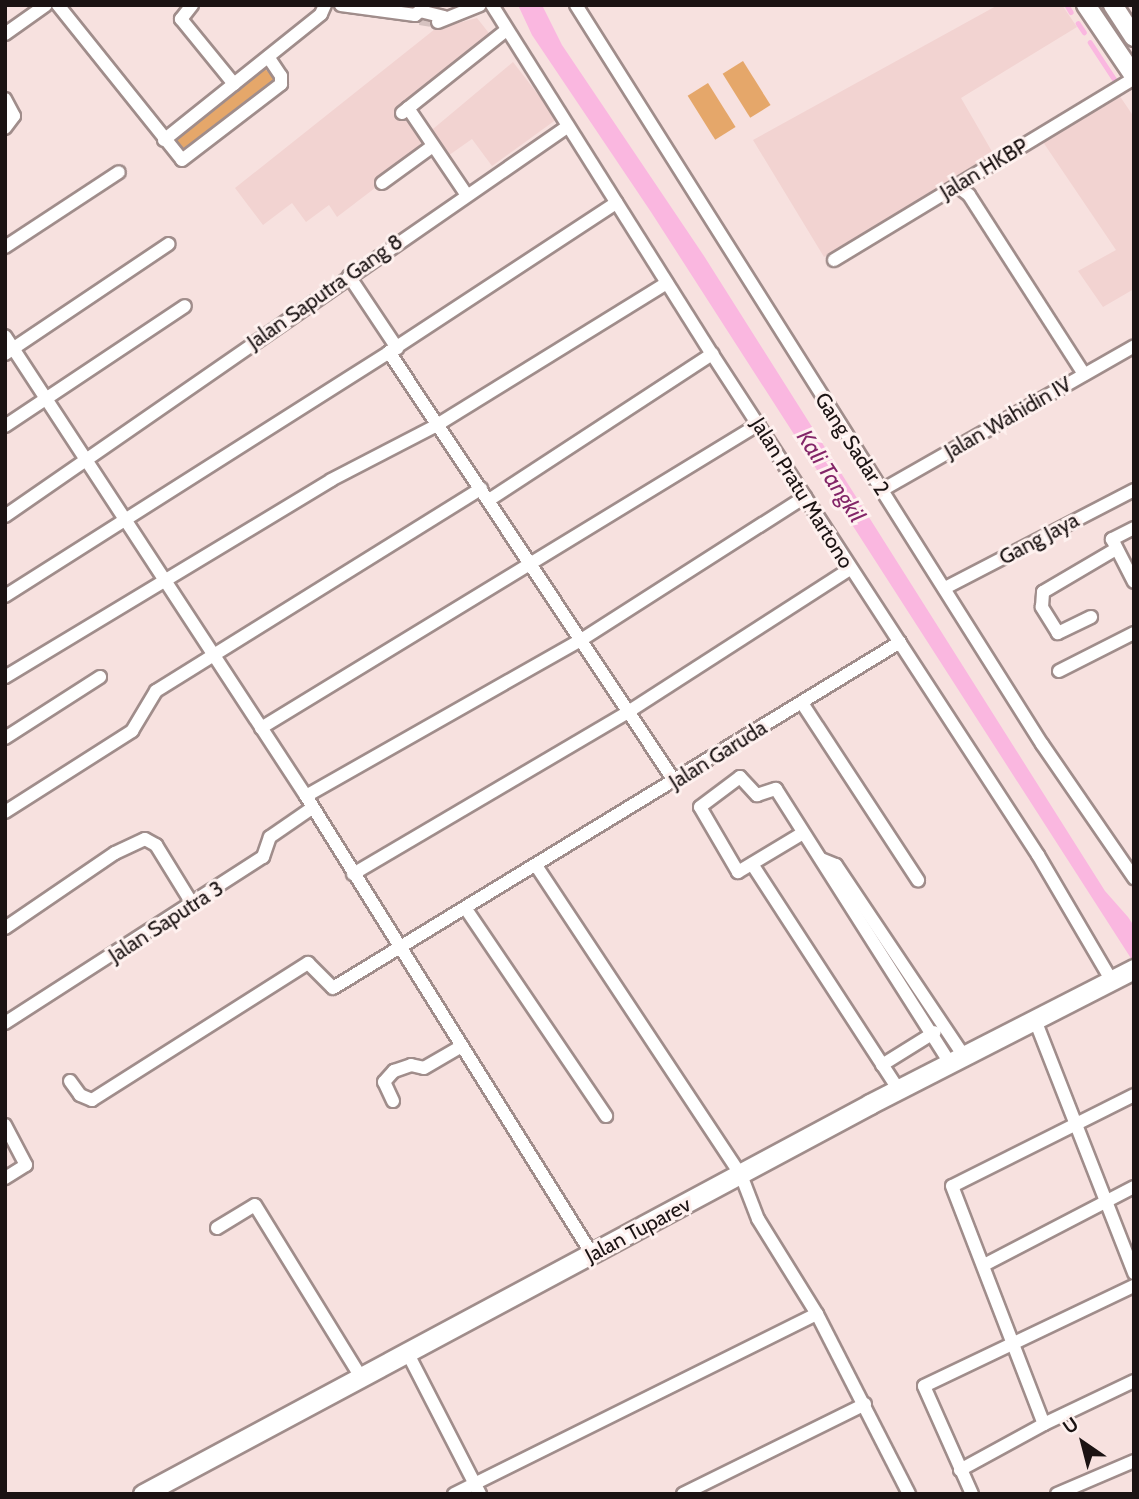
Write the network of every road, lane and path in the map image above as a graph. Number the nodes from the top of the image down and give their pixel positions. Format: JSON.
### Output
{"nodes":[{"id":1,"x":46,"y":5,"type":"edge"},
{"id":2,"x":58,"y":5,"type":"edge"},
{"id":3,"x":192,"y":5,"type":"edge"},
{"id":4,"x":324,"y":5,"type":"edge"},
{"id":5,"x":341,"y":5,"type":"edge"},
{"id":6,"x":480,"y":5,"type":"edge"},
{"id":7,"x":492,"y":5,"type":"edge"},
{"id":8,"x":576,"y":5,"type":"edge"},
{"id":9,"x":1086,"y":5,"type":"edge"},
{"id":10,"x":1113,"y":5,"type":"edge"},
{"id":11,"x":423,"y":16,"type":"edge"},
{"id":12,"x":505,"y":30,"type":"junction"},
{"id":13,"x":5,"y":34,"type":"edge"},
{"id":14,"x":1134,"y":37,"type":"edge"},
{"id":15,"x":268,"y":57,"type":"junction"},
{"id":16,"x":1131,"y":68,"type":"edge"},
{"id":17,"x":234,"y":83,"type":"junction"},
{"id":18,"x":5,"y":99,"type":"edge"},
{"id":19,"x":567,"y":127,"type":"junction"},
{"id":20,"x":5,"y":128,"type":"edge"},
{"id":21,"x":164,"y":139,"type":"junction"},
{"id":22,"x":433,"y":146,"type":"junction"},
{"id":23,"x":119,"y":173,"type":"dead end"},
{"id":24,"x":382,"y":183,"type":"dead end"},
{"id":25,"x":957,"y":186,"type":"junction"},
{"id":26,"x":466,"y":194,"type":"junction"},
{"id":27,"x":616,"y":203,"type":"junction"},
{"id":28,"x":169,"y":244,"type":"dead end"},
{"id":29,"x":5,"y":247,"type":"edge"},
{"id":30,"x":834,"y":260,"type":"dead end"},
{"id":31,"x":349,"y":276,"type":"junction"},
{"id":32,"x":667,"y":282,"type":"junction"},
{"id":33,"x":185,"y":306,"type":"dead end"},
{"id":34,"x":5,"y":336,"type":"edge"},
{"id":35,"x":1134,"y":346,"type":"edge"},
{"id":36,"x":393,"y":350,"type":"junction"},
{"id":37,"x":9,"y":352,"type":"edge"},
{"id":38,"x":712,"y":354,"type":"junction"},
{"id":39,"x":1084,"y":374,"type":"junction"},
{"id":40,"x":46,"y":398,"type":"junction"},
{"id":41,"x":759,"y":424,"type":"junction"},
{"id":42,"x":437,"y":425,"type":"junction"},
{"id":43,"x":5,"y":426,"type":"edge"},
{"id":44,"x":85,"y":460,"type":"junction"},
{"id":45,"x":1134,"y":489,"type":"edge"},
{"id":46,"x":882,"y":490,"type":"junction"},
{"id":47,"x":485,"y":494,"type":"junction"},
{"id":48,"x":805,"y":497,"type":"junction"},
{"id":49,"x":5,"y":516,"type":"edge"},
{"id":50,"x":124,"y":519,"type":"junction"},
{"id":51,"x":1134,"y":528,"type":"edge"},
{"id":52,"x":1116,"y":549,"type":"junction"},
{"id":53,"x":530,"y":563,"type":"junction"},
{"id":54,"x":850,"y":569,"type":"junction"},
{"id":55,"x":165,"y":581,"type":"junction"},
{"id":56,"x":1134,"y":582,"type":"edge"},
{"id":57,"x":945,"y":588,"type":"junction"},
{"id":58,"x":5,"y":596,"type":"edge"},
{"id":59,"x":1091,"y":617,"type":"dead end"},
{"id":60,"x":1134,"y":633,"type":"edge"},
{"id":61,"x":581,"y":640,"type":"junction"},
{"id":62,"x":900,"y":642,"type":"junction"},
{"id":63,"x":214,"y":655,"type":"junction"},
{"id":64,"x":1059,"y":671,"type":"dead end"},
{"id":65,"x":5,"y":677,"type":"edge"},
{"id":66,"x":100,"y":677,"type":"dead end"},
{"id":67,"x":802,"y":702,"type":"junction"},
{"id":68,"x":628,"y":712,"type":"junction"},
{"id":69,"x":261,"y":728,"type":"junction"},
{"id":70,"x":5,"y":738,"type":"edge"},
{"id":71,"x":675,"y":782,"type":"junction"},
{"id":72,"x":309,"y":802,"type":"junction"},
{"id":73,"x":5,"y":812,"type":"edge"},
{"id":74,"x":803,"y":833,"type":"junction"},
{"id":75,"x":821,"y":859,"type":"junction"},
{"id":76,"x":752,"y":864,"type":"junction"},
{"id":77,"x":537,"y":867,"type":"junction"},
{"id":78,"x":354,"y":874,"type":"junction"},
{"id":79,"x":1134,"y":878,"type":"edge"},
{"id":80,"x":918,"y":880,"type":"dead end"},
{"id":81,"x":194,"y":905,"type":"junction"},
{"id":82,"x":466,"y":909,"type":"junction"},
{"id":83,"x":874,"y":918,"type":"junction"},
{"id":84,"x":860,"y":922,"type":"junction"},
{"id":85,"x":5,"y":928,"type":"edge"},
{"id":86,"x":401,"y":949,"type":"junction"},
{"id":87,"x":1121,"y":976,"type":"edge"},
{"id":88,"x":1035,"y":1020,"type":"junction"},
{"id":89,"x":5,"y":1023,"type":"edge"},
{"id":90,"x":944,"y":1027,"type":"junction"},
{"id":91,"x":930,"y":1035,"type":"junction"},
{"id":92,"x":462,"y":1046,"type":"junction"},
{"id":93,"x":957,"y":1059,"type":"junction"},
{"id":94,"x":882,"y":1065,"type":"junction"},
{"id":95,"x":70,"y":1081,"type":"dead end"},
{"id":96,"x":898,"y":1089,"type":"junction"},
{"id":97,"x":1134,"y":1095,"type":"edge"},
{"id":98,"x":393,"y":1101,"type":"dead end"},
{"id":99,"x":606,"y":1116,"type":"dead end"},
{"id":100,"x":5,"y":1125,"type":"edge"},
{"id":101,"x":1075,"y":1125,"type":"junction"},
{"id":102,"x":741,"y":1175,"type":"junction"},
{"id":103,"x":5,"y":1178,"type":"edge"},
{"id":104,"x":1134,"y":1187,"type":"edge"},
{"id":105,"x":1105,"y":1200,"type":"junction"},
{"id":106,"x":218,"y":1228,"type":"dead end"},
{"id":107,"x":592,"y":1254,"type":"junction"},
{"id":108,"x":984,"y":1265,"type":"junction"},
{"id":109,"x":1134,"y":1273,"type":"edge"},
{"id":110,"x":1134,"y":1286,"type":"edge"},
{"id":111,"x":817,"y":1314,"type":"junction"},
{"id":112,"x":1013,"y":1340,"type":"junction"},
{"id":113,"x":407,"y":1352,"type":"junction"},
{"id":114,"x":360,"y":1376,"type":"junction"},
{"id":115,"x":1134,"y":1381,"type":"edge"},
{"id":116,"x":865,"y":1404,"type":"junction"},
{"id":117,"x":1044,"y":1424,"type":"junction"},
{"id":118,"x":1134,"y":1461,"type":"edge"},
{"id":119,"x":960,"y":1470,"type":"junction"},
{"id":120,"x":477,"y":1488,"type":"edge"},
{"id":121,"x":1060,"y":1493,"type":"edge"},
{"id":122,"x":144,"y":1494,"type":"edge"},
{"id":123,"x":454,"y":1494,"type":"edge"},
{"id":124,"x":683,"y":1494,"type":"edge"},
{"id":125,"x":909,"y":1494,"type":"edge"},
{"id":126,"x":972,"y":1494,"type":"edge"}],
"edges":[{"from":1,"to":13,"type":"street"},
{"from":2,"to":21,"type":"street"},
{"from":3,"to":17,"type":"street"},
{"from":4,"to":15,"type":"street"},
{"from":5,"to":11,"type":"street"},
{"from":6,"to":11,"type":"street"},
{"from":7,"to":12,"type":"street","name":"Jalan Pratu Martono"},
{"from":8,"to":46,"type":"street","name":"Gang Sadar 2"},
{"from":9,"to":16,"type":"main road"},
{"from":10,"to":14,"type":"main road"},
{"from":12,"to":19,"type":"street","name":"Jalan Pratu Martono"},
{"from":12,"to":22,"type":"street"},
{"from":15,"to":17,"type":"street"},
{"from":15,"to":21,"type":"street"},
{"from":16,"to":25,"type":"street","name":"Jalan HKBP"},
{"from":17,"to":21,"type":"street"},
{"from":18,"to":20,"type":"street"},
{"from":19,"to":26,"type":"street","name":"Jalan Saputra Gang 8"},
{"from":19,"to":27,"type":"street","name":"Jalan Pratu Martono"},
{"from":22,"to":24,"type":"street"},
{"from":22,"to":26,"type":"street"},
{"from":23,"to":29,"type":"street"},
{"from":25,"to":30,"type":"street","name":"Jalan HKBP"},
{"from":25,"to":39,"type":"street"},
{"from":26,"to":31,"type":"street","name":"Jalan Saputra Gang 8"},
{"from":27,"to":32,"type":"street","name":"Jalan Pratu Martono"},
{"from":27,"to":36,"type":"street"},
{"from":28,"to":37,"type":"street"},
{"from":31,"to":36,"type":"street"},
{"from":31,"to":44,"type":"street","name":"Jalan Saputra Gang 8"},
{"from":32,"to":38,"type":"street","name":"Jalan Pratu Martono"},
{"from":32,"to":42,"type":"street"},
{"from":33,"to":40,"type":"street"},
{"from":34,"to":37,"type":"street"},
{"from":35,"to":39,"type":"street","name":"Jalan Wahidin IV"},
{"from":36,"to":42,"type":"street"},
{"from":36,"to":50,"type":"street"},
{"from":37,"to":40,"type":"street"},
{"from":38,"to":41,"type":"street","name":"Jalan Pratu Martono"},
{"from":38,"to":47,"type":"street"},
{"from":39,"to":46,"type":"street","name":"Jalan Wahidin IV"},
{"from":40,"to":43,"type":"street"},
{"from":40,"to":44,"type":"street"},
{"from":41,"to":48,"type":"street","name":"Jalan Pratu Martono"},
{"from":41,"to":53,"type":"street"},
{"from":42,"to":47,"type":"street"},
{"from":42,"to":55,"type":"street"},
{"from":44,"to":49,"type":"street","name":"Jalan Saputra Gang 8"},
{"from":44,"to":50,"type":"street"},
{"from":45,"to":57,"type":"street","name":"Gang Jaya"},
{"from":46,"to":57,"type":"street","name":"Gang Sadar 2"},
{"from":47,"to":53,"type":"street"},
{"from":47,"to":63,"type":"street"},
{"from":48,"to":54,"type":"street","name":"Jalan Pratu Martono"},
{"from":48,"to":61,"type":"street","name":"Jalan Saputra 3"},
{"from":50,"to":55,"type":"street"},
{"from":50,"to":58,"type":"street"},
{"from":51,"to":52,"type":"street"},
{"from":52,"to":56,"type":"street"},
{"from":52,"to":59,"type":"street"},
{"from":53,"to":61,"type":"street"},
{"from":53,"to":69,"type":"street"},
{"from":54,"to":62,"type":"street","name":"Jalan Pratu Martono"},
{"from":54,"to":68,"type":"street"},
{"from":55,"to":63,"type":"street"},
{"from":55,"to":65,"type":"street"},
{"from":57,"to":79,"type":"street","name":"Gang Sadar 2"},
{"from":60,"to":64,"type":"street"},
{"from":61,"to":68,"type":"street"},
{"from":61,"to":72,"type":"street","name":"Jalan Saputra 3"},
{"from":62,"to":67,"type":"street","name":"Jalan Garuda"},
{"from":62,"to":87,"type":"street","name":"Jalan Pratu Martono"},
{"from":63,"to":69,"type":"street"},
{"from":63,"to":73,"type":"street"},
{"from":66,"to":70,"type":"street"},
{"from":67,"to":71,"type":"street","name":"Jalan Garuda"},
{"from":67,"to":80,"type":"street"},
{"from":68,"to":71,"type":"street"},
{"from":68,"to":78,"type":"street"},
{"from":69,"to":72,"type":"street"},
{"from":71,"to":77,"type":"street","name":"Jalan Garuda"},
{"from":72,"to":78,"type":"street"},
{"from":72,"to":81,"type":"street","name":"Jalan Saputra 3"},
{"from":74,"to":75,"type":"street"},
{"from":74,"to":76,"type":"street"},
{"from":74,"to":76,"type":"street"},
{"from":75,"to":83,"type":"street"},
{"from":75,"to":84,"type":"street"},
{"from":76,"to":94,"type":"street"},
{"from":77,"to":82,"type":"street","name":"Jalan Garuda"},
{"from":77,"to":102,"type":"street"},
{"from":78,"to":86,"type":"street"},
{"from":81,"to":85,"type":"street"},
{"from":81,"to":89,"type":"street","name":"Jalan Saputra 3"},
{"from":82,"to":86,"type":"street","name":"Jalan Garuda"},
{"from":82,"to":99,"type":"street"},
{"from":83,"to":84,"type":"street"},
{"from":83,"to":90,"type":"street"},
{"from":84,"to":91,"type":"street"},
{"from":86,"to":92,"type":"street"},
{"from":86,"to":95,"type":"street","name":"Jalan Garuda"},
{"from":87,"to":88,"type":"main road","name":"Jalan Tuparev"},
{"from":88,"to":93,"type":"main road","name":"Jalan Tuparev"},
{"from":88,"to":101,"type":"street"},
{"from":90,"to":91,"type":"street"},
{"from":90,"to":93,"type":"street"},
{"from":91,"to":93,"type":"street"},
{"from":91,"to":94,"type":"street"},
{"from":92,"to":98,"type":"street"},
{"from":92,"to":107,"type":"street"},
{"from":93,"to":96,"type":"main road","name":"Jalan Tuparev"},
{"from":94,"to":96,"type":"street"},
{"from":96,"to":102,"type":"main road","name":"Jalan Tuparev"},
{"from":97,"to":101,"type":"street"},
{"from":100,"to":103,"type":"street"},
{"from":101,"to":105,"type":"street"},
{"from":101,"to":108,"type":"street"},
{"from":102,"to":107,"type":"main road","name":"Jalan Tuparev"},
{"from":102,"to":111,"type":"street"},
{"from":104,"to":105,"type":"street"},
{"from":105,"to":108,"type":"street"},
{"from":105,"to":109,"type":"street"},
{"from":106,"to":114,"type":"street"},
{"from":107,"to":113,"type":"main road","name":"Jalan Tuparev"},
{"from":108,"to":112,"type":"street"},
{"from":110,"to":112,"type":"street"},
{"from":111,"to":116,"type":"street"},
{"from":111,"to":120,"type":"street"},
{"from":112,"to":117,"type":"street"},
{"from":112,"to":119,"type":"street"},
{"from":113,"to":114,"type":"main road","name":"Jalan Tuparev"},
{"from":113,"to":120,"type":"street"},
{"from":114,"to":122,"type":"main road","name":"Jalan Tuparev"},
{"from":115,"to":117,"type":"street"},
{"from":116,"to":124,"type":"street"},
{"from":116,"to":125,"type":"street"},
{"from":117,"to":119,"type":"street"},
{"from":118,"to":121,"type":"street"},
{"from":119,"to":126,"type":"street"},
{"from":120,"to":123,"type":"street"}]}
